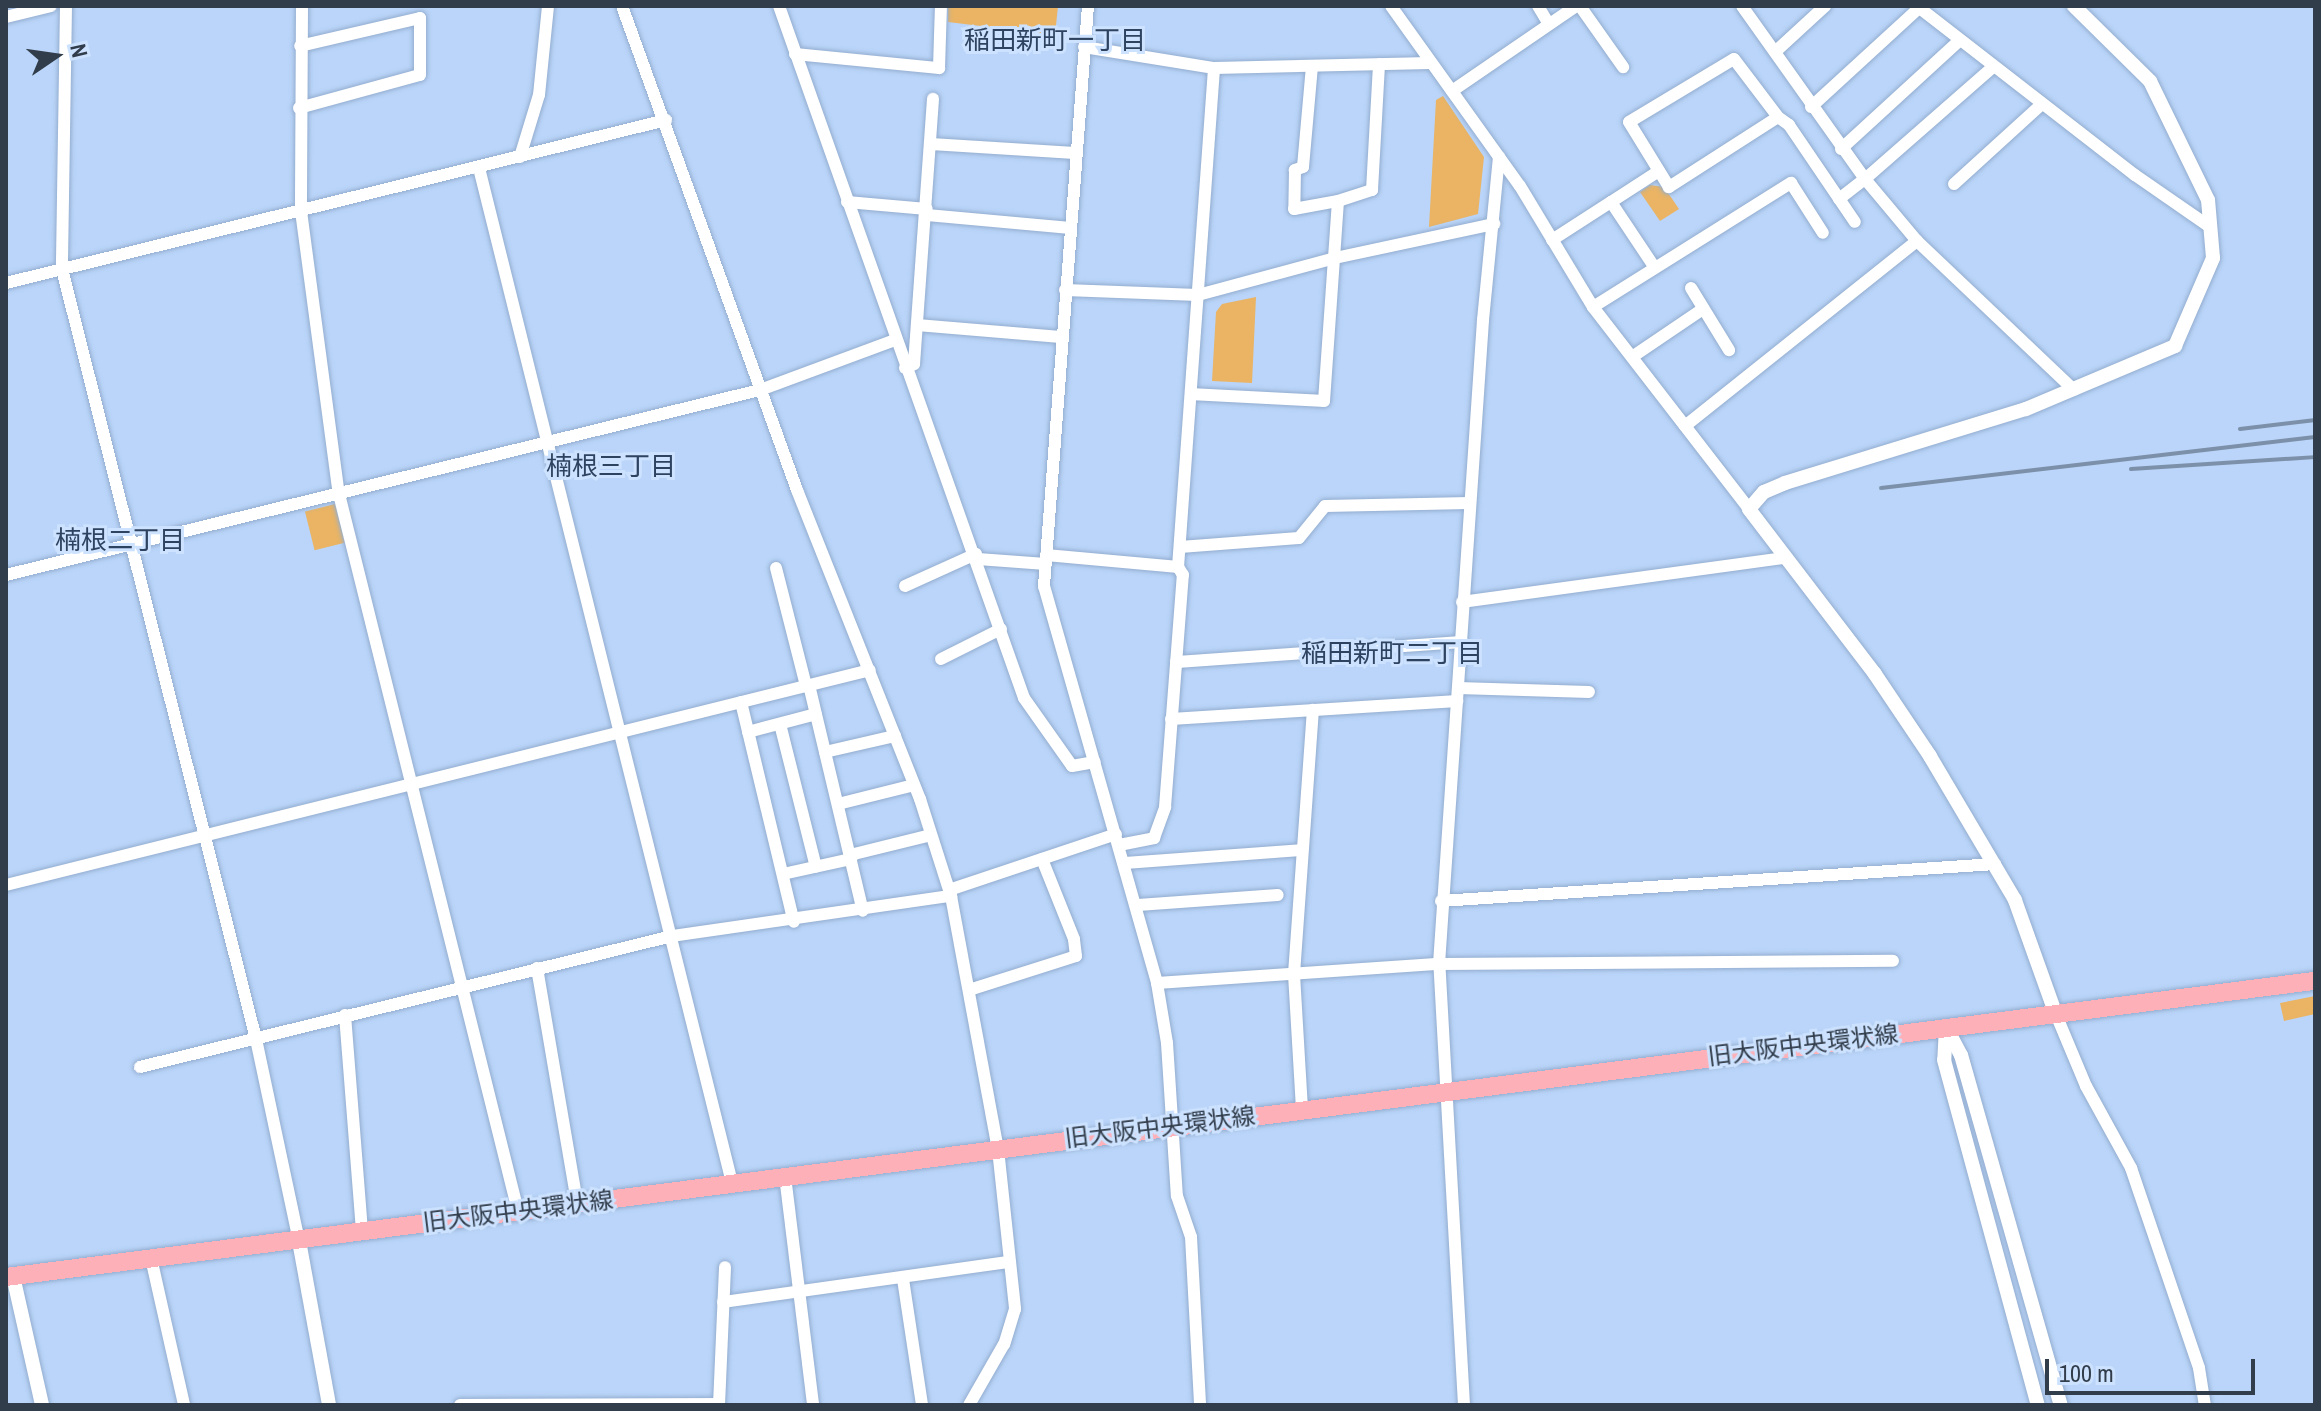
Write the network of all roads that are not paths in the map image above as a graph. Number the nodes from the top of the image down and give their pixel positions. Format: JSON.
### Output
{"nodes":[{"id":1,"x":51,"y":6,"type":"edge"},
{"id":2,"x":66,"y":6,"type":"edge"},
{"id":3,"x":302,"y":6,"type":"edge"},
{"id":4,"x":548,"y":6,"type":"edge"},
{"id":5,"x":622,"y":6,"type":"edge"},
{"id":6,"x":779,"y":6,"type":"edge"},
{"id":7,"x":941,"y":6,"type":"edge"},
{"id":8,"x":1088,"y":6,"type":"edge"},
{"id":9,"x":1391,"y":6,"type":"edge"},
{"id":10,"x":1538,"y":6,"type":"edge"},
{"id":11,"x":1578,"y":6,"type":"edge"},
{"id":12,"x":1762,"y":6,"type":"edge"},
{"id":13,"x":1825,"y":6,"type":"edge"},
{"id":14,"x":2074,"y":6,"type":"edge"},
{"id":15,"x":1918,"y":7,"type":"edge"},
{"id":16,"x":1746,"y":11,"type":"edge"},
{"id":17,"x":6,"y":17,"type":"edge"},
{"id":18,"x":1549,"y":24,"type":"junction"},
{"id":19,"x":1960,"y":40,"type":"junction"},
{"id":20,"x":300,"y":46,"type":"junction"},
{"id":21,"x":1084,"y":47,"type":"junction"},
{"id":22,"x":1775,"y":52,"type":"junction"},
{"id":23,"x":795,"y":54,"type":"junction"},
{"id":24,"x":1430,"y":63,"type":"junction"},
{"id":25,"x":1379,"y":64,"type":"junction"},
{"id":26,"x":1312,"y":66,"type":"junction"},
{"id":27,"x":1623,"y":67,"type":"dead end"},
{"id":28,"x":1993,"y":67,"type":"junction"},
{"id":29,"x":1214,"y":68,"type":"junction"},
{"id":30,"x":1452,"y":91,"type":"junction"},
{"id":31,"x":933,"y":99,"type":"dead end"},
{"id":32,"x":2042,"y":104,"type":"junction"},
{"id":33,"x":1811,"y":107,"type":"junction"},
{"id":34,"x":299,"y":108,"type":"junction"},
{"id":35,"x":1778,"y":117,"type":"junction"},
{"id":36,"x":666,"y":120,"type":"junction"},
{"id":37,"x":931,"y":144,"type":"junction"},
{"id":38,"x":1841,"y":149,"type":"junction"},
{"id":39,"x":1075,"y":153,"type":"junction"},
{"id":40,"x":520,"y":157,"type":"junction"},
{"id":41,"x":1499,"y":157,"type":"junction"},
{"id":42,"x":479,"y":168,"type":"junction"},
{"id":43,"x":1659,"y":171,"type":"junction"},
{"id":44,"x":1865,"y":179,"type":"junction"},
{"id":45,"x":1954,"y":184,"type":"dead end"},
{"id":46,"x":1839,"y":199,"type":"junction"},
{"id":47,"x":1338,"y":201,"type":"junction"},
{"id":48,"x":847,"y":202,"type":"junction"},
{"id":49,"x":1611,"y":202,"type":"junction"},
{"id":50,"x":301,"y":211,"type":"junction"},
{"id":51,"x":927,"y":212,"type":"junction"},
{"id":52,"x":1855,"y":222,"type":"dead end"},
{"id":53,"x":1494,"y":224,"type":"junction"},
{"id":54,"x":2210,"y":227,"type":"junction"},
{"id":55,"x":1070,"y":228,"type":"junction"},
{"id":56,"x":1823,"y":233,"type":"dead end"},
{"id":57,"x":1552,"y":240,"type":"junction"},
{"id":58,"x":1917,"y":241,"type":"junction"},
{"id":59,"x":1335,"y":258,"type":"junction"},
{"id":60,"x":1655,"y":268,"type":"junction"},
{"id":61,"x":62,"y":269,"type":"junction"},
{"id":62,"x":6,"y":283,"type":"edge"},
{"id":63,"x":1691,"y":288,"type":"dead end"},
{"id":64,"x":1065,"y":290,"type":"junction"},
{"id":65,"x":1198,"y":295,"type":"junction"},
{"id":66,"x":1593,"y":307,"type":"junction"},
{"id":67,"x":1703,"y":309,"type":"junction"},
{"id":68,"x":917,"y":325,"type":"junction"},
{"id":69,"x":1061,"y":337,"type":"junction"},
{"id":70,"x":895,"y":340,"type":"junction"},
{"id":71,"x":1729,"y":350,"type":"dead end"},
{"id":72,"x":1632,"y":357,"type":"junction"},
{"id":73,"x":905,"y":368,"type":"junction"},
{"id":74,"x":760,"y":390,"type":"junction"},
{"id":75,"x":2074,"y":390,"type":"junction"},
{"id":76,"x":1191,"y":394,"type":"junction"},
{"id":77,"x":1685,"y":426,"type":"junction"},
{"id":78,"x":548,"y":444,"type":"junction"},
{"id":79,"x":339,"y":494,"type":"junction"},
{"id":80,"x":1469,"y":503,"type":"junction"},
{"id":81,"x":1749,"y":509,"type":"junction"},
{"id":82,"x":130,"y":544,"type":"junction"},
{"id":83,"x":1180,"y":547,"type":"junction"},
{"id":84,"x":977,"y":556,"type":"junction"},
{"id":85,"x":1784,"y":558,"type":"junction"},
{"id":86,"x":1046,"y":560,"type":"junction"},
{"id":87,"x":1178,"y":567,"type":"junction"},
{"id":88,"x":776,"y":568,"type":"dead end"},
{"id":89,"x":6,"y":575,"type":"edge"},
{"id":90,"x":905,"y":586,"type":"dead end"},
{"id":91,"x":1462,"y":602,"type":"junction"},
{"id":92,"x":1001,"y":629,"type":"junction"},
{"id":93,"x":1462,"y":642,"type":"junction"},
{"id":94,"x":941,"y":659,"type":"dead end"},
{"id":95,"x":1176,"y":662,"type":"junction"},
{"id":96,"x":870,"y":670,"type":"junction"},
{"id":97,"x":807,"y":686,"type":"junction"},
{"id":98,"x":1589,"y":692,"type":"dead end"},
{"id":99,"x":1457,"y":694,"type":"junction"},
{"id":100,"x":741,"y":702,"type":"junction"},
{"id":101,"x":1313,"y":710,"type":"junction"},
{"id":102,"x":816,"y":714,"type":"junction"},
{"id":103,"x":1171,"y":719,"type":"junction"},
{"id":104,"x":780,"y":724,"type":"junction"},
{"id":105,"x":748,"y":732,"type":"junction"},
{"id":106,"x":618,"y":733,"type":"junction"},
{"id":107,"x":895,"y":736,"type":"junction"},
{"id":108,"x":825,"y":752,"type":"junction"},
{"id":109,"x":1095,"y":762,"type":"junction"},
{"id":110,"x":414,"y":783,"type":"junction"},
{"id":111,"x":914,"y":785,"type":"junction"},
{"id":112,"x":838,"y":804,"type":"junction"},
{"id":113,"x":931,"y":835,"type":"junction"},
{"id":114,"x":202,"y":838,"type":"junction"},
{"id":115,"x":1117,"y":839,"type":"junction"},
{"id":116,"x":1301,"y":850,"type":"junction"},
{"id":117,"x":850,"y":857,"type":"junction"},
{"id":118,"x":1042,"y":859,"type":"junction"},
{"id":119,"x":1125,"y":863,"type":"junction"},
{"id":120,"x":1995,"y":864,"type":"junction"},
{"id":121,"x":816,"y":867,"type":"junction"},
{"id":122,"x":783,"y":874,"type":"junction"},
{"id":123,"x":6,"y":885,"type":"edge"},
{"id":124,"x":950,"y":893,"type":"junction"},
{"id":125,"x":1278,"y":895,"type":"dead end"},
{"id":126,"x":1441,"y":901,"type":"junction"},
{"id":127,"x":1138,"y":905,"type":"junction"},
{"id":128,"x":863,"y":911,"type":"junction"},
{"id":129,"x":794,"y":922,"type":"junction"},
{"id":130,"x":672,"y":936,"type":"junction"},
{"id":131,"x":1893,"y":961,"type":"dead end"},
{"id":132,"x":1439,"y":964,"type":"junction"},
{"id":133,"x":537,"y":968,"type":"junction"},
{"id":134,"x":1294,"y":974,"type":"junction"},
{"id":135,"x":2315,"y":981,"type":"edge"},
{"id":136,"x":1157,"y":983,"type":"junction"},
{"id":137,"x":464,"y":987,"type":"junction"},
{"id":138,"x":969,"y":990,"type":"junction"},
{"id":139,"x":2055,"y":1012,"type":"junction"},
{"id":140,"x":345,"y":1015,"type":"junction"},
{"id":141,"x":1946,"y":1027,"type":"junction"},
{"id":142,"x":256,"y":1039,"type":"junction"},
{"id":143,"x":140,"y":1067,"type":"dead end"},
{"id":144,"x":1445,"y":1090,"type":"junction"},
{"id":145,"x":1302,"y":1109,"type":"junction"},
{"id":146,"x":1171,"y":1126,"type":"junction"},
{"id":147,"x":998,"y":1149,"type":"junction"},
{"id":148,"x":785,"y":1176,"type":"junction"},
{"id":149,"x":732,"y":1183,"type":"junction"},
{"id":150,"x":577,"y":1203,"type":"junction"},
{"id":151,"x":518,"y":1211,"type":"junction"},
{"id":152,"x":362,"y":1231,"type":"junction"},
{"id":153,"x":299,"y":1241,"type":"junction"},
{"id":154,"x":151,"y":1258,"type":"junction"},
{"id":155,"x":1007,"y":1262,"type":"junction"},
{"id":156,"x":725,"y":1267,"type":"dead end"},
{"id":157,"x":10,"y":1276,"type":"edge"},
{"id":158,"x":903,"y":1279,"type":"junction"},
{"id":159,"x":799,"y":1291,"type":"junction"},
{"id":160,"x":723,"y":1302,"type":"junction"},
{"id":161,"x":42,"y":1405,"type":"edge"},
{"id":162,"x":184,"y":1405,"type":"edge"},
{"id":163,"x":329,"y":1405,"type":"edge"},
{"id":164,"x":460,"y":1405,"type":"edge"},
{"id":165,"x":719,"y":1405,"type":"edge"},
{"id":166,"x":813,"y":1405,"type":"edge"},
{"id":167,"x":922,"y":1405,"type":"edge"},
{"id":168,"x":969,"y":1405,"type":"edge"},
{"id":169,"x":1200,"y":1405,"type":"edge"},
{"id":170,"x":1464,"y":1405,"type":"edge"},
{"id":171,"x":2038,"y":1405,"type":"edge"},
{"id":172,"x":2061,"y":1405,"type":"edge"},
{"id":173,"x":2205,"y":1405,"type":"edge"}],
"edges":[{"from":1,"to":17,"type":"street"},
{"from":2,"to":61,"type":"street"},
{"from":3,"to":20,"type":"street"},
{"from":4,"to":40,"type":"street"},
{"from":5,"to":36,"type":"street"},
{"from":6,"to":23,"type":"street"},
{"from":7,"to":23,"type":"street"},
{"from":8,"to":21,"type":"street"},
{"from":9,"to":24,"type":"street"},
{"from":10,"to":18,"type":"street"},
{"from":11,"to":18,"type":"street"},
{"from":11,"to":27,"type":"street"},
{"from":12,"to":16,"type":"street"},
{"from":13,"to":22,"type":"street"},
{"from":14,"to":54,"type":"street"},
{"from":15,"to":19,"type":"street"},
{"from":15,"to":33,"type":"street"},
{"from":16,"to":22,"type":"street"},
{"from":18,"to":30,"type":"street"},
{"from":19,"to":28,"type":"street"},
{"from":19,"to":38,"type":"street"},
{"from":20,"to":34,"type":"street"},
{"from":20,"to":34,"type":"street"},
{"from":21,"to":29,"type":"street"},
{"from":21,"to":39,"type":"street"},
{"from":22,"to":33,"type":"street"},
{"from":23,"to":48,"type":"street"},
{"from":24,"to":25,"type":"street"},
{"from":24,"to":30,"type":"street"},
{"from":25,"to":26,"type":"street"},
{"from":25,"to":47,"type":"street"},
{"from":26,"to":29,"type":"street"},
{"from":26,"to":47,"type":"street"},
{"from":28,"to":32,"type":"street"},
{"from":28,"to":44,"type":"street"},
{"from":29,"to":65,"type":"street"},
{"from":30,"to":41,"type":"street"},
{"from":31,"to":37,"type":"street"},
{"from":32,"to":45,"type":"street"},
{"from":32,"to":54,"type":"street"},
{"from":33,"to":38,"type":"street"},
{"from":34,"to":50,"type":"street"},
{"from":35,"to":43,"type":"street"},
{"from":35,"to":43,"type":"street"},
{"from":35,"to":46,"type":"street"},
{"from":36,"to":40,"type":"street"},
{"from":36,"to":74,"type":"street"},
{"from":37,"to":39,"type":"street"},
{"from":37,"to":51,"type":"street"},
{"from":38,"to":44,"type":"street"},
{"from":39,"to":55,"type":"street"},
{"from":40,"to":42,"type":"street"},
{"from":41,"to":53,"type":"street"},
{"from":41,"to":57,"type":"street"},
{"from":42,"to":50,"type":"street"},
{"from":42,"to":78,"type":"street"},
{"from":43,"to":49,"type":"street"},
{"from":44,"to":46,"type":"street"},
{"from":44,"to":58,"type":"street"},
{"from":46,"to":52,"type":"street"},
{"from":47,"to":59,"type":"street"},
{"from":48,"to":51,"type":"street"},
{"from":48,"to":70,"type":"street"},
{"from":49,"to":57,"type":"street"},
{"from":49,"to":60,"type":"street"},
{"from":50,"to":61,"type":"street"},
{"from":50,"to":79,"type":"street"},
{"from":51,"to":55,"type":"street"},
{"from":51,"to":68,"type":"street"},
{"from":53,"to":59,"type":"street"},
{"from":53,"to":80,"type":"street"},
{"from":54,"to":75,"type":"street"},
{"from":55,"to":64,"type":"street"},
{"from":56,"to":60,"type":"street"},
{"from":57,"to":66,"type":"street"},
{"from":58,"to":75,"type":"street"},
{"from":58,"to":77,"type":"street"},
{"from":59,"to":65,"type":"street"},
{"from":59,"to":76,"type":"street"},
{"from":60,"to":66,"type":"street"},
{"from":61,"to":62,"type":"street"},
{"from":61,"to":82,"type":"street"},
{"from":63,"to":67,"type":"street"},
{"from":64,"to":65,"type":"street"},
{"from":64,"to":69,"type":"street"},
{"from":65,"to":76,"type":"street"},
{"from":66,"to":72,"type":"street"},
{"from":67,"to":71,"type":"street"},
{"from":67,"to":72,"type":"street"},
{"from":68,"to":69,"type":"street"},
{"from":68,"to":73,"type":"street"},
{"from":69,"to":86,"type":"street"},
{"from":70,"to":73,"type":"street"},
{"from":70,"to":74,"type":"street"},
{"from":72,"to":77,"type":"street"},
{"from":73,"to":84,"type":"street"},
{"from":74,"to":78,"type":"street"},
{"from":74,"to":96,"type":"street"},
{"from":75,"to":81,"type":"street"},
{"from":76,"to":83,"type":"street"},
{"from":77,"to":81,"type":"street"},
{"from":78,"to":79,"type":"street"},
{"from":78,"to":106,"type":"street"},
{"from":79,"to":82,"type":"street"},
{"from":79,"to":110,"type":"street"},
{"from":80,"to":83,"type":"street"},
{"from":80,"to":91,"type":"street"},
{"from":81,"to":85,"type":"street"},
{"from":82,"to":89,"type":"street"},
{"from":82,"to":114,"type":"street"},
{"from":83,"to":87,"type":"street"},
{"from":84,"to":86,"type":"street"},
{"from":84,"to":90,"type":"street"},
{"from":84,"to":92,"type":"street"},
{"from":85,"to":91,"type":"street"},
{"from":85,"to":120,"type":"street"},
{"from":86,"to":87,"type":"street"},
{"from":86,"to":109,"type":"street"},
{"from":87,"to":95,"type":"street"},
{"from":88,"to":97,"type":"street"},
{"from":91,"to":93,"type":"street"},
{"from":92,"to":94,"type":"street"},
{"from":92,"to":109,"type":"street"},
{"from":93,"to":95,"type":"street"},
{"from":93,"to":99,"type":"street"},
{"from":95,"to":103,"type":"street"},
{"from":96,"to":97,"type":"street"},
{"from":96,"to":107,"type":"street"},
{"from":97,"to":100,"type":"street"},
{"from":97,"to":102,"type":"street"},
{"from":98,"to":99,"type":"street"},
{"from":99,"to":101,"type":"street"},
{"from":99,"to":126,"type":"street"},
{"from":100,"to":105,"type":"street"},
{"from":100,"to":106,"type":"street"},
{"from":101,"to":103,"type":"street"},
{"from":101,"to":116,"type":"street"},
{"from":102,"to":104,"type":"street"},
{"from":102,"to":108,"type":"street"},
{"from":103,"to":115,"type":"street"},
{"from":104,"to":105,"type":"street"},
{"from":104,"to":121,"type":"street"},
{"from":105,"to":122,"type":"street"},
{"from":106,"to":110,"type":"street"},
{"from":106,"to":130,"type":"street"},
{"from":107,"to":108,"type":"street"},
{"from":107,"to":111,"type":"street"},
{"from":108,"to":112,"type":"street"},
{"from":109,"to":115,"type":"street"},
{"from":110,"to":114,"type":"street"},
{"from":110,"to":137,"type":"street"},
{"from":111,"to":112,"type":"street"},
{"from":111,"to":113,"type":"street"},
{"from":112,"to":117,"type":"street"},
{"from":113,"to":117,"type":"street"},
{"from":113,"to":124,"type":"street"},
{"from":114,"to":123,"type":"street"},
{"from":114,"to":142,"type":"street"},
{"from":115,"to":118,"type":"street"},
{"from":115,"to":119,"type":"street"},
{"from":116,"to":119,"type":"street"},
{"from":116,"to":134,"type":"street"},
{"from":117,"to":121,"type":"street"},
{"from":117,"to":128,"type":"street"},
{"from":118,"to":124,"type":"street"},
{"from":118,"to":138,"type":"street"},
{"from":119,"to":127,"type":"street"},
{"from":120,"to":126,"type":"street"},
{"from":120,"to":139,"type":"street"},
{"from":121,"to":122,"type":"street"},
{"from":122,"to":129,"type":"street"},
{"from":124,"to":128,"type":"street"},
{"from":124,"to":138,"type":"street"},
{"from":125,"to":127,"type":"street"},
{"from":126,"to":132,"type":"street"},
{"from":127,"to":136,"type":"street"},
{"from":128,"to":129,"type":"street"},
{"from":129,"to":130,"type":"street"},
{"from":130,"to":133,"type":"street"},
{"from":130,"to":149,"type":"street"},
{"from":131,"to":132,"type":"street"},
{"from":132,"to":134,"type":"street"},
{"from":132,"to":144,"type":"street"},
{"from":133,"to":137,"type":"street"},
{"from":133,"to":150,"type":"street"},
{"from":134,"to":136,"type":"street"},
{"from":134,"to":145,"type":"street"},
{"from":135,"to":139,"type":"main road","name":"旧大阪中央環状線"},
{"from":136,"to":146,"type":"street"},
{"from":137,"to":140,"type":"street"},
{"from":137,"to":151,"type":"street"},
{"from":138,"to":147,"type":"street"},
{"from":139,"to":141,"type":"main road","name":"旧大阪中央環状線"},
{"from":139,"to":173,"type":"street"},
{"from":140,"to":142,"type":"street"},
{"from":140,"to":152,"type":"street"},
{"from":141,"to":144,"type":"main road","name":"旧大阪中央環状線"},
{"from":141,"to":171,"type":"street"},
{"from":141,"to":172,"type":"street"},
{"from":142,"to":143,"type":"street"},
{"from":142,"to":153,"type":"street"},
{"from":144,"to":145,"type":"main road","name":"旧大阪中央環状線"},
{"from":144,"to":170,"type":"street"},
{"from":145,"to":146,"type":"main road","name":"旧大阪中央環状線"},
{"from":146,"to":147,"type":"main road","name":"旧大阪中央環状線"},
{"from":146,"to":169,"type":"street"},
{"from":147,"to":148,"type":"main road","name":"旧大阪中央環状線"},
{"from":147,"to":155,"type":"street"},
{"from":148,"to":149,"type":"main road","name":"旧大阪中央環状線"},
{"from":148,"to":159,"type":"street"},
{"from":149,"to":150,"type":"main road","name":"旧大阪中央環状線"},
{"from":150,"to":151,"type":"main road","name":"旧大阪中央環状線"},
{"from":151,"to":152,"type":"main road","name":"旧大阪中央環状線"},
{"from":152,"to":153,"type":"main road","name":"旧大阪中央環状線"},
{"from":153,"to":154,"type":"main road","name":"旧大阪中央環状線"},
{"from":153,"to":163,"type":"street"},
{"from":154,"to":157,"type":"main road","name":"旧大阪中央環状線"},
{"from":154,"to":162,"type":"street"},
{"from":155,"to":158,"type":"street"},
{"from":155,"to":168,"type":"street"},
{"from":156,"to":160,"type":"street"},
{"from":157,"to":161,"type":"street"},
{"from":158,"to":159,"type":"street"},
{"from":158,"to":167,"type":"street"},
{"from":159,"to":160,"type":"street"},
{"from":159,"to":166,"type":"street"},
{"from":160,"to":165,"type":"street"},
{"from":164,"to":165,"type":"street"}]}
